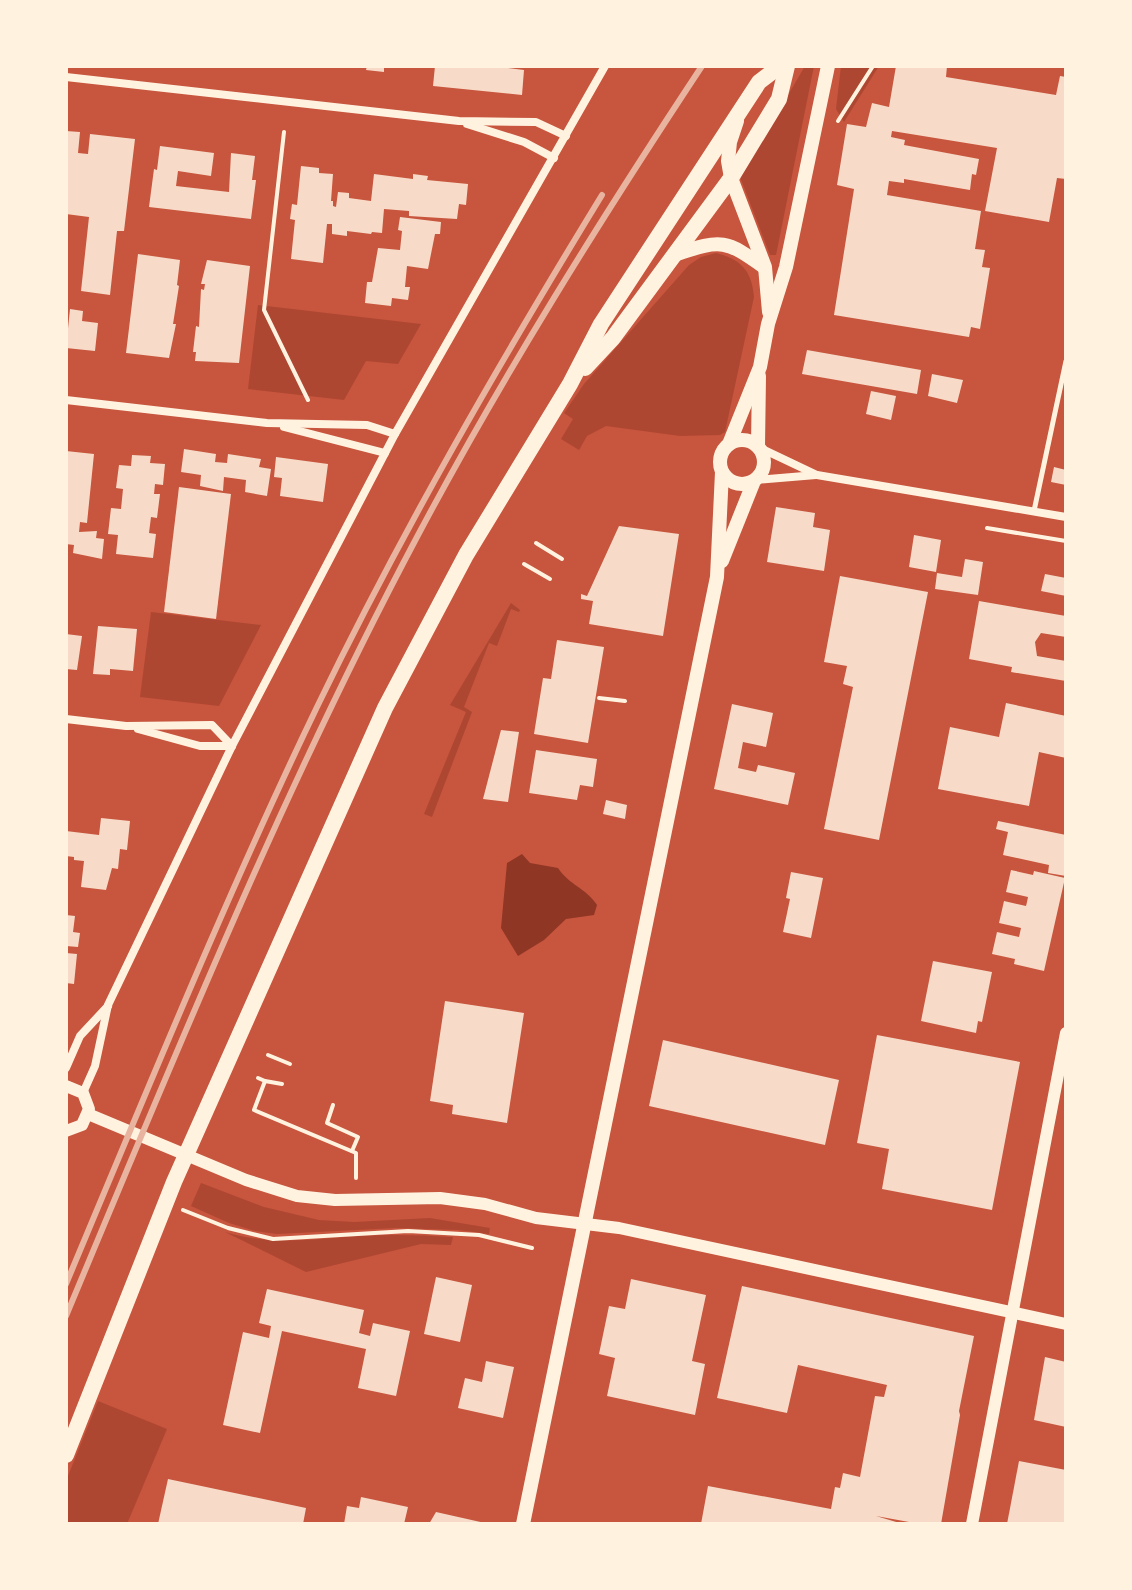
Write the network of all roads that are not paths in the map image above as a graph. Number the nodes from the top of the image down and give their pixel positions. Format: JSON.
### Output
{"nodes":[{"id":1,"x":605,"y":66,"type":"edge"},
{"id":2,"x":780,"y":66,"type":"edge"},
{"id":3,"x":787,"y":66,"type":"edge"},
{"id":4,"x":828,"y":66,"type":"edge"},
{"id":5,"x":66,"y":77,"type":"edge"},
{"id":6,"x":741,"y":112,"type":"junction"},
{"id":7,"x":459,"y":121,"type":"junction"},
{"id":8,"x":566,"y":136,"type":"junction"},
{"id":9,"x":554,"y":158,"type":"junction"},
{"id":10,"x":731,"y":178,"type":"junction"},
{"id":11,"x":677,"y":254,"type":"junction"},
{"id":12,"x":765,"y":267,"type":"junction"},
{"id":13,"x":768,"y":324,"type":"junction"},
{"id":14,"x":1066,"y":361,"type":"edge"},
{"id":15,"x":760,"y":367,"type":"junction"},
{"id":16,"x":570,"y":384,"type":"junction"},
{"id":17,"x":66,"y":400,"type":"edge"},
{"id":18,"x":267,"y":423,"type":"junction"},
{"id":19,"x":395,"y":434,"type":"junction"},
{"id":20,"x":729,"y":444,"type":"junction"},
{"id":21,"x":758,"y":447,"type":"junction"},
{"id":22,"x":385,"y":453,"type":"junction"},
{"id":23,"x":722,"y":472,"type":"junction"},
{"id":24,"x":817,"y":475,"type":"junction"},
{"id":25,"x":754,"y":480,"type":"junction"},
{"id":26,"x":1034,"y":511,"type":"junction"},
{"id":27,"x":1066,"y":517,"type":"edge"},
{"id":28,"x":717,"y":572,"type":"junction"},
{"id":29,"x":66,"y":719,"type":"edge"},
{"id":30,"x":126,"y":726,"type":"junction"},
{"id":31,"x":232,"y":746,"type":"junction"},
{"id":32,"x":108,"y":1005,"type":"junction"},
{"id":33,"x":1066,"y":1033,"type":"edge"},
{"id":34,"x":66,"y":1068,"type":"edge"},
{"id":35,"x":66,"y":1086,"type":"edge"},
{"id":36,"x":83,"y":1093,"type":"junction"},
{"id":37,"x":88,"y":1114,"type":"junction"},
{"id":38,"x":68,"y":1133,"type":"edge"},
{"id":39,"x":584,"y":1224,"type":"junction"},
{"id":40,"x":1013,"y":1312,"type":"junction"},
{"id":41,"x":1066,"y":1324,"type":"edge"},
{"id":42,"x":66,"y":1455,"type":"edge"},
{"id":43,"x":523,"y":1524,"type":"edge"},
{"id":44,"x":972,"y":1524,"type":"edge"}],
"edges":[{"from":1,"to":8,"type":"street"},
{"from":2,"to":6,"type":"highway"},
{"from":3,"to":10,"type":"highway"},
{"from":4,"to":13,"type":"main road"},
{"from":5,"to":7,"type":"street"},
{"from":6,"to":10,"type":"main road"},
{"from":6,"to":16,"type":"highway"},
{"from":7,"to":8,"type":"street"},
{"from":7,"to":9,"type":"street"},
{"from":8,"to":9,"type":"street"},
{"from":9,"to":19,"type":"street"},
{"from":10,"to":11,"type":"highway"},
{"from":10,"to":12,"type":"main road"},
{"from":11,"to":12,"type":"main road"},
{"from":11,"to":16,"type":"highway"},
{"from":12,"to":13,"type":"main road"},
{"from":13,"to":15,"type":"main road"},
{"from":14,"to":26,"type":"lane"},
{"from":15,"to":20,"type":"main road"},
{"from":15,"to":21,"type":"main road"},
{"from":16,"to":42,"type":"highway"},
{"from":17,"to":18,"type":"street"},
{"from":18,"to":19,"type":"street"},
{"from":18,"to":22,"type":"street"},
{"from":19,"to":22,"type":"street"},
{"from":20,"to":21,"type":"main road"},
{"from":20,"to":23,"type":"main road"},
{"from":21,"to":24,"type":"street"},
{"from":21,"to":25,"type":"main road"},
{"from":22,"to":31,"type":"street"},
{"from":23,"to":25,"type":"main road"},
{"from":23,"to":28,"type":"main road"},
{"from":24,"to":25,"type":"street"},
{"from":24,"to":26,"type":"street"},
{"from":25,"to":28,"type":"main road"},
{"from":26,"to":27,"type":"street"},
{"from":28,"to":39,"type":"main road"},
{"from":29,"to":30,"type":"street"},
{"from":30,"to":31,"type":"street"},
{"from":30,"to":31,"type":"street"},
{"from":31,"to":32,"type":"street"},
{"from":32,"to":34,"type":"street"},
{"from":32,"to":36,"type":"street"},
{"from":33,"to":40,"type":"street"},
{"from":35,"to":36,"type":"street"},
{"from":36,"to":37,"type":"street"},
{"from":37,"to":38,"type":"street"},
{"from":37,"to":39,"type":"street"},
{"from":39,"to":40,"type":"street"},
{"from":39,"to":43,"type":"main road"},
{"from":40,"to":41,"type":"street"},
{"from":40,"to":44,"type":"street"}]}
